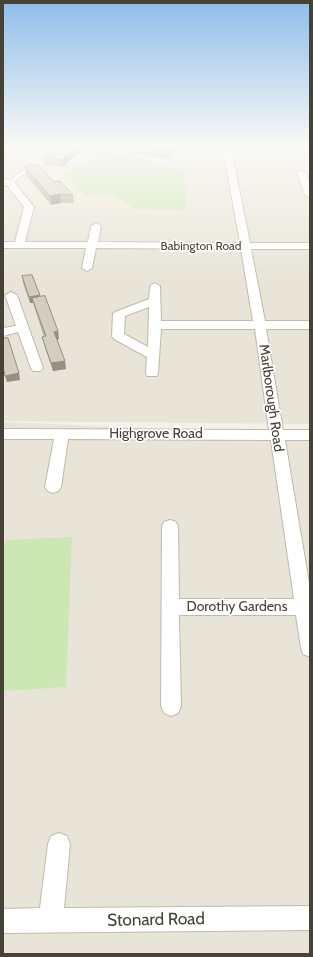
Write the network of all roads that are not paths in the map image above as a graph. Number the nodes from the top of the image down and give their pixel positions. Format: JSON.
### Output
{"nodes":[{"id":1,"x":16,"y":193,"type":"edge"},
{"id":2,"x":236,"y":193,"type":"edge"},
{"id":3,"x":96,"y":226,"type":"dead end"},
{"id":4,"x":3,"y":245,"type":"edge"},
{"id":5,"x":19,"y":245,"type":"junction"},
{"id":6,"x":92,"y":246,"type":"junction"},
{"id":7,"x":245,"y":246,"type":"junction"},
{"id":8,"x":310,"y":246,"type":"edge"},
{"id":9,"x":87,"y":268,"type":"dead end"},
{"id":10,"x":155,"y":286,"type":"dead end"},
{"id":11,"x":11,"y":294,"type":"dead end"},
{"id":12,"x":155,"y":301,"type":"junction"},
{"id":13,"x":155,"y":325,"type":"junction"},
{"id":14,"x":260,"y":325,"type":"junction"},
{"id":15,"x":310,"y":325,"type":"edge"},
{"id":16,"x":24,"y":328,"type":"junction"},
{"id":17,"x":3,"y":332,"type":"edge"},
{"id":18,"x":153,"y":355,"type":"junction"},
{"id":19,"x":37,"y":368,"type":"dead end"},
{"id":20,"x":152,"y":373,"type":"dead end"},
{"id":21,"x":3,"y":434,"type":"edge"},
{"id":22,"x":62,"y":434,"type":"junction"},
{"id":23,"x":276,"y":434,"type":"junction"},
{"id":24,"x":310,"y":434,"type":"edge"},
{"id":25,"x":54,"y":487,"type":"dead end"},
{"id":26,"x":170,"y":526,"type":"dead end"},
{"id":27,"x":303,"y":562,"type":"edge"},
{"id":28,"x":171,"y":607,"type":"junction"},
{"id":29,"x":303,"y":607,"type":"junction"},
{"id":30,"x":310,"y":648,"type":"edge"},
{"id":31,"x":171,"y":706,"type":"dead end"},
{"id":32,"x":59,"y":844,"type":"dead end"},
{"id":33,"x":310,"y":918,"type":"edge"},
{"id":34,"x":51,"y":920,"type":"junction"},
{"id":35,"x":3,"y":921,"type":"edge"}],
"edges":[{"from":1,"to":5,"type":"street"},
{"from":2,"to":7,"type":"street","name":"Marlborough Road"},
{"from":3,"to":6,"type":"street"},
{"from":4,"to":5,"type":"street","name":"Babington Road"},
{"from":5,"to":6,"type":"street","name":"Babington Road"},
{"from":6,"to":7,"type":"street","name":"Babington Road"},
{"from":6,"to":9,"type":"street"},
{"from":7,"to":8,"type":"street","name":"Babington Road"},
{"from":7,"to":14,"type":"street","name":"Marlborough Road"},
{"from":10,"to":12,"type":"street"},
{"from":11,"to":16,"type":"street"},
{"from":12,"to":13,"type":"street"},
{"from":12,"to":18,"type":"street"},
{"from":13,"to":14,"type":"street"},
{"from":13,"to":18,"type":"street"},
{"from":14,"to":15,"type":"street"},
{"from":14,"to":23,"type":"street","name":"Marlborough Road"},
{"from":16,"to":17,"type":"street"},
{"from":16,"to":19,"type":"street"},
{"from":18,"to":20,"type":"street"},
{"from":21,"to":22,"type":"street","name":"Highgrove Road"},
{"from":22,"to":23,"type":"street","name":"Highgrove Road"},
{"from":22,"to":25,"type":"street"},
{"from":23,"to":24,"type":"street","name":"Highgrove Road"},
{"from":23,"to":27,"type":"street","name":"Marlborough Road"},
{"from":26,"to":28,"type":"street"},
{"from":27,"to":29,"type":"street","name":"Marlborough Road"},
{"from":28,"to":29,"type":"street","name":"Dorothy Gardens"},
{"from":28,"to":31,"type":"street"},
{"from":29,"to":30,"type":"street","name":"Marlborough Road"},
{"from":32,"to":34,"type":"street"},
{"from":33,"to":34,"type":"street","name":"Stonard Road"},
{"from":34,"to":35,"type":"street","name":"Stonard Road"}]}
